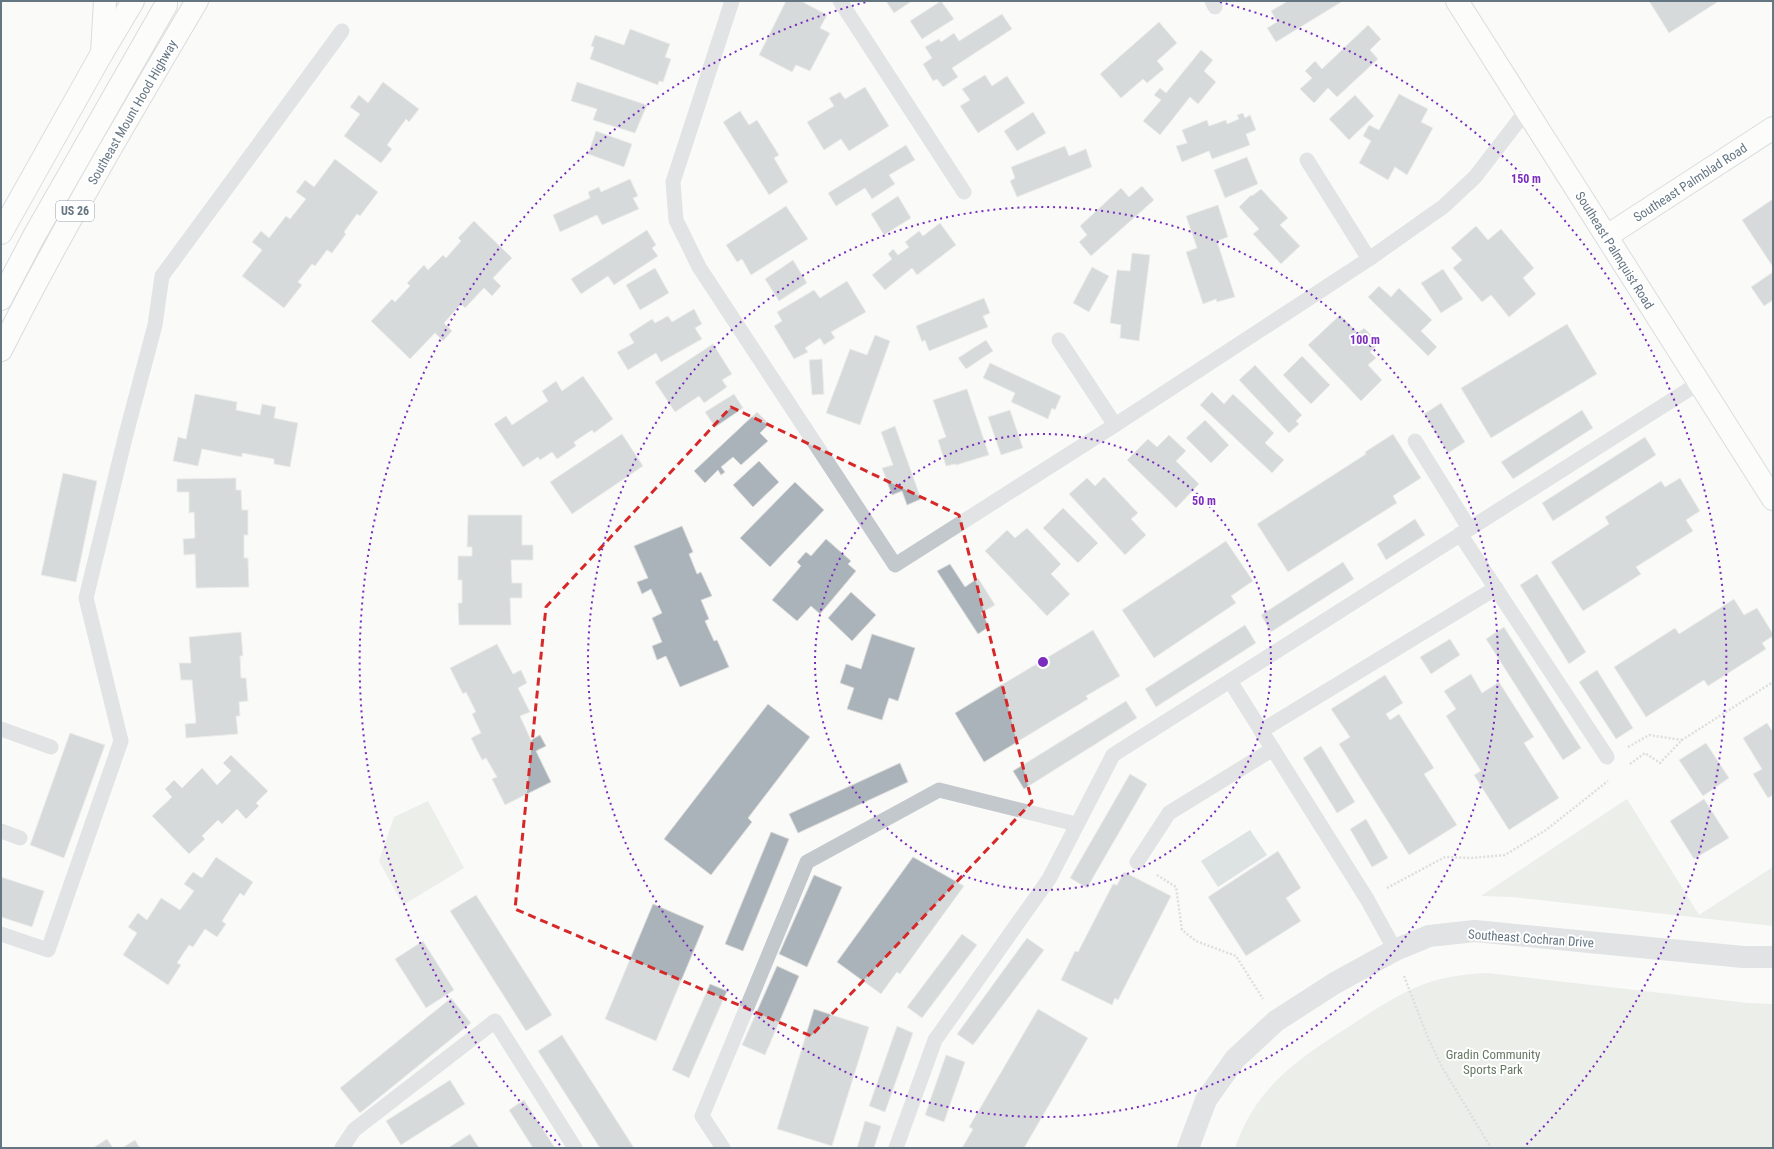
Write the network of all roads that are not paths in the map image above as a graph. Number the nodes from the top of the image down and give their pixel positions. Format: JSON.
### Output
{"nodes":[{"id":1,"x":105,"y":1,"type":"edge"},
{"id":2,"x":133,"y":1,"type":"edge"},
{"id":3,"x":166,"y":1,"type":"edge"},
{"id":4,"x":198,"y":1,"type":"edge"},
{"id":5,"x":732,"y":1,"type":"edge"},
{"id":6,"x":840,"y":1,"type":"edge"},
{"id":7,"x":1457,"y":1,"type":"edge"},
{"id":8,"x":342,"y":30,"type":"dead end"},
{"id":9,"x":102,"y":53,"type":"junction"},
{"id":10,"x":1526,"y":111,"type":"junction"},
{"id":11,"x":1773,"y":128,"type":"edge"},
{"id":12,"x":1307,"y":160,"type":"dead end"},
{"id":13,"x":964,"y":192,"type":"dead end"},
{"id":14,"x":1,"y":233,"type":"edge"},
{"id":15,"x":1607,"y":236,"type":"junction"},
{"id":16,"x":1369,"y":258,"type":"junction"},
{"id":17,"x":1,"y":299,"type":"edge"},
{"id":18,"x":1059,"y":340,"type":"dead end"},
{"id":19,"x":1,"y":350,"type":"edge"},
{"id":20,"x":1699,"y":383,"type":"junction"},
{"id":21,"x":1115,"y":425,"type":"junction"},
{"id":22,"x":1415,"y":441,"type":"dead end"},
{"id":23,"x":1773,"y":499,"type":"edge"},
{"id":24,"x":1465,"y":531,"type":"junction"},
{"id":25,"x":1496,"y":588,"type":"junction"},
{"id":26,"x":1230,"y":681,"type":"junction"},
{"id":27,"x":1,"y":729,"type":"edge"},
{"id":28,"x":1261,"y":730,"type":"junction"},
{"id":29,"x":50,"y":748,"type":"dead end"},
{"id":30,"x":1273,"y":749,"type":"junction"},
{"id":31,"x":1608,"y":757,"type":"road end"},
{"id":32,"x":1076,"y":824,"type":"junction"},
{"id":33,"x":1,"y":832,"type":"edge"},
{"id":34,"x":20,"y":838,"type":"dead end"},
{"id":35,"x":1137,"y":862,"type":"road end"},
{"id":36,"x":1,"y":934,"type":"edge"},
{"id":37,"x":1395,"y":950,"type":"junction"},
{"id":38,"x":1773,"y":957,"type":"edge"},
{"id":39,"x":342,"y":1148,"type":"edge"},
{"id":40,"x":575,"y":1148,"type":"edge"},
{"id":41,"x":723,"y":1148,"type":"edge"},
{"id":42,"x":896,"y":1148,"type":"edge"},
{"id":43,"x":1188,"y":1148,"type":"edge"}],
"edges":[{"from":1,"to":9,"type":"main road"},
{"from":2,"to":9,"type":"main road"},
{"from":3,"to":17,"type":"main road"},
{"from":4,"to":19,"type":"main road","name":"Southeast Mount Hood Highway","number":"US 26"},
{"from":5,"to":21,"type":"lane"},
{"from":6,"to":13,"type":"lane"},
{"from":7,"to":10,"type":"main road","name":"Southeast Palmquist Road"},
{"from":8,"to":36,"type":"lane"},
{"from":9,"to":14,"type":"main road"},
{"from":10,"to":15,"type":"main road","name":"Southeast Palmquist Road"},
{"from":10,"to":16,"type":"lane"},
{"from":11,"to":15,"type":"main road","name":"Southeast Palmblad Road"},
{"from":12,"to":16,"type":"lane"},
{"from":15,"to":20,"type":"main road","name":"Southeast Palmquist Road"},
{"from":16,"to":21,"type":"lane"},
{"from":18,"to":21,"type":"lane"},
{"from":20,"to":23,"type":"main road","name":"Southeast Palmquist Road"},
{"from":20,"to":24,"type":"lane"},
{"from":22,"to":24,"type":"lane"},
{"from":24,"to":25,"type":"lane"},
{"from":24,"to":26,"type":"lane"},
{"from":25,"to":28,"type":"lane"},
{"from":25,"to":31,"type":"lane"},
{"from":26,"to":28,"type":"lane"},
{"from":26,"to":32,"type":"lane"},
{"from":27,"to":29,"type":"lane"},
{"from":28,"to":30,"type":"lane"},
{"from":30,"to":35,"type":"lane"},
{"from":30,"to":37,"type":"lane"},
{"from":32,"to":41,"type":"lane"},
{"from":32,"to":42,"type":"lane"},
{"from":33,"to":34,"type":"lane"},
{"from":37,"to":38,"type":"street","name":"Southeast Cochran Drive"},
{"from":37,"to":43,"type":"street","name":"Southeast Cochran Drive"},
{"from":39,"to":40,"type":"lane"}]}
